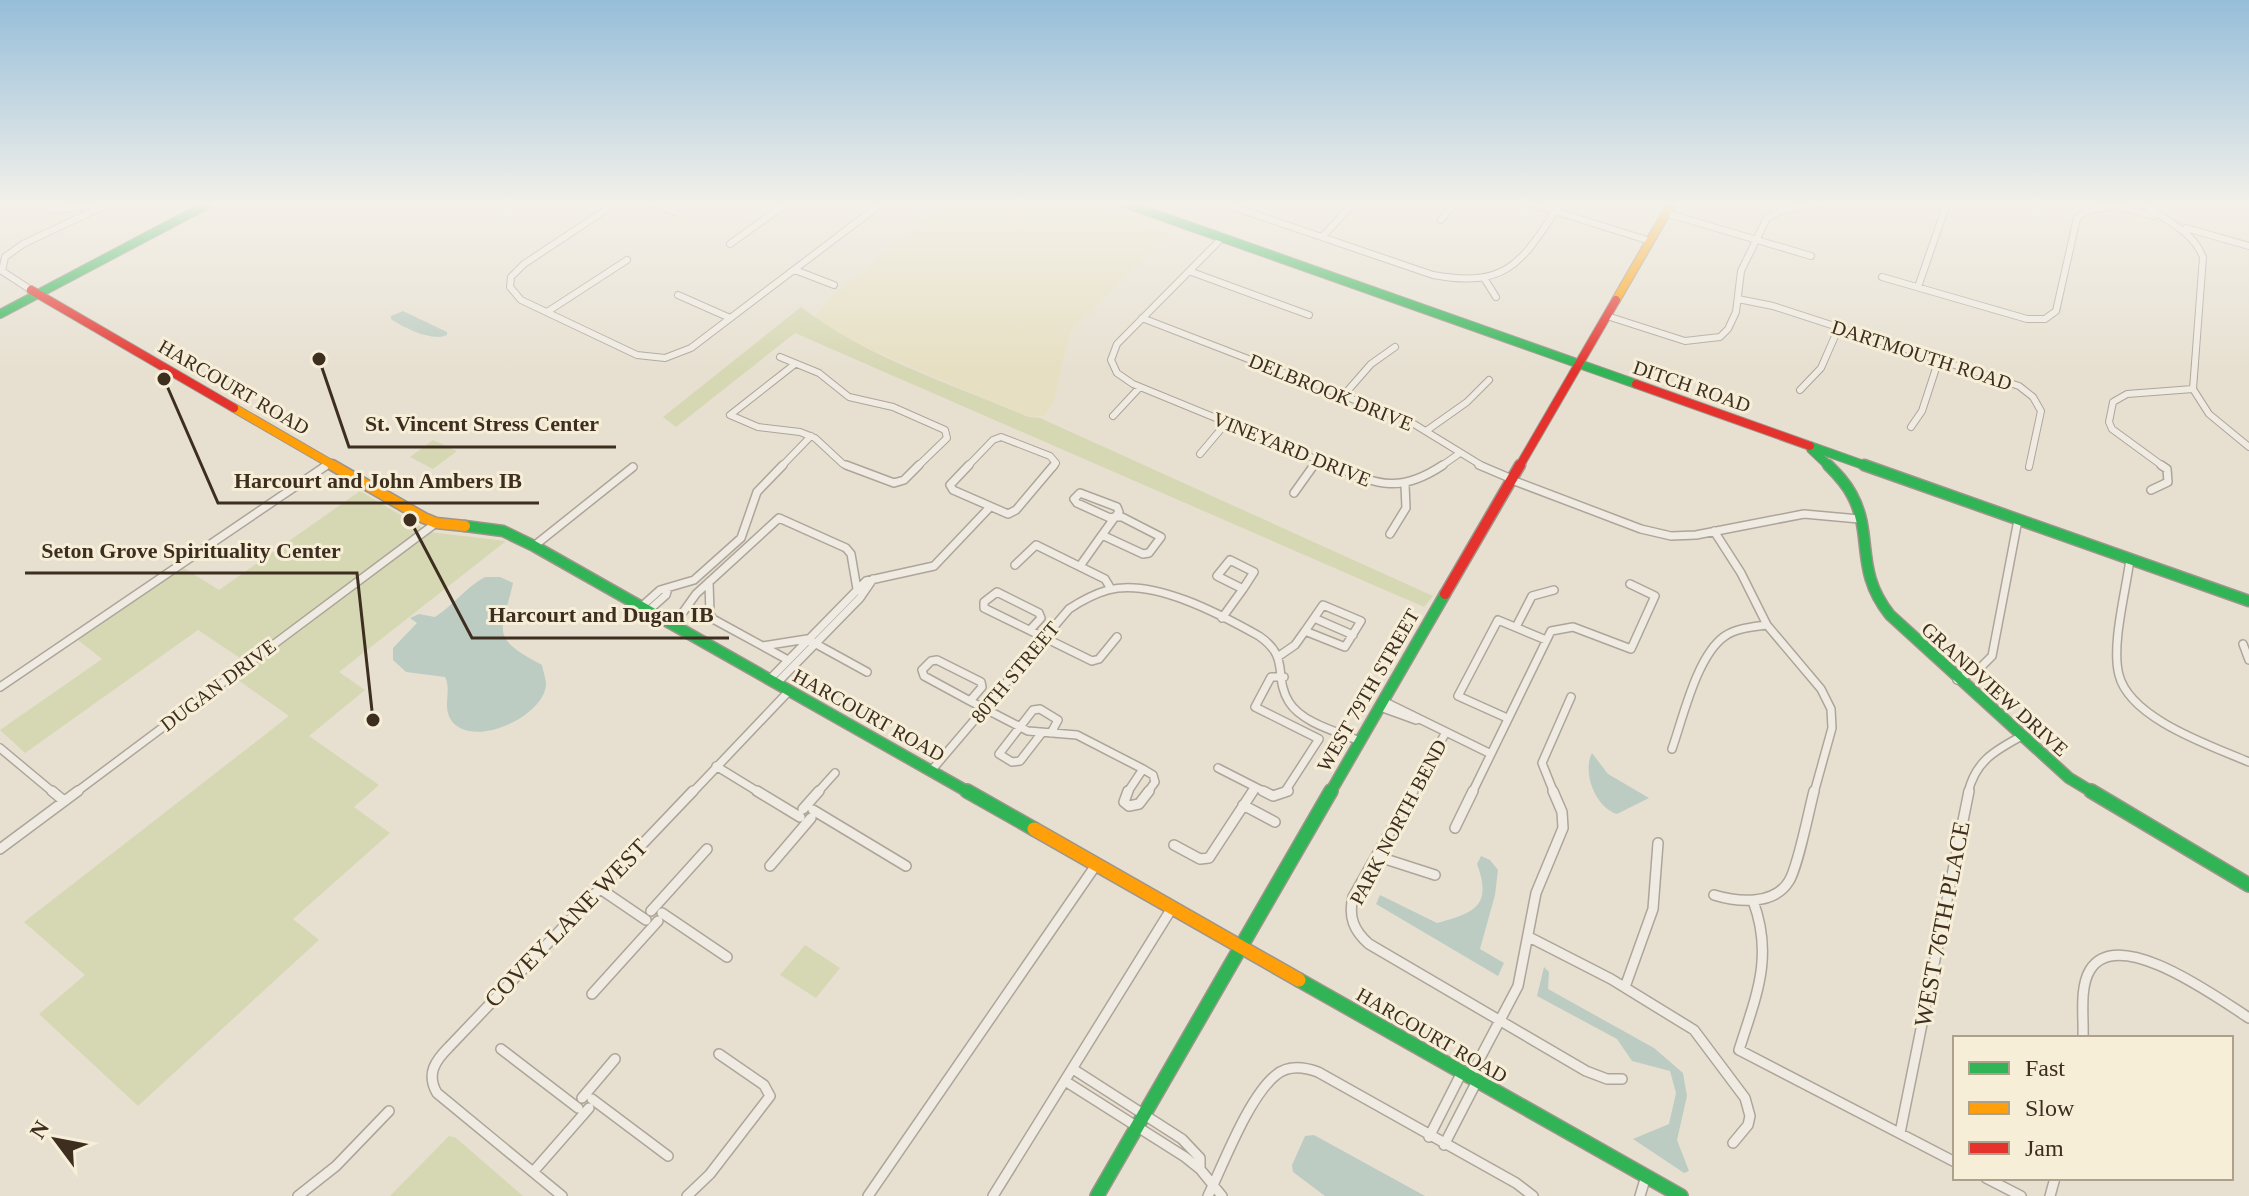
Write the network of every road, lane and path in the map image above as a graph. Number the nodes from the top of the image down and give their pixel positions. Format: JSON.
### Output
{"nodes":[{"id":1,"x":5,"y":259,"type":"edge"},
{"id":2,"x":95,"y":259,"type":"edge"},
{"id":3,"x":100,"y":259,"type":"edge"},
{"id":4,"x":534,"y":259,"type":"edge"},
{"id":5,"x":810,"y":259,"type":"edge"},
{"id":6,"x":1201,"y":259,"type":"edge"},
{"id":7,"x":1280,"y":259,"type":"edge"},
{"id":8,"x":1386,"y":259,"type":"edge"},
{"id":9,"x":1522,"y":259,"type":"edge"},
{"id":10,"x":1640,"y":259,"type":"edge"},
{"id":11,"x":1747,"y":259,"type":"edge"},
{"id":12,"x":1928,"y":259,"type":"edge"},
{"id":13,"x":2068,"y":259,"type":"edge"},
{"id":14,"x":2203,"y":259,"type":"edge"},
{"id":15,"x":627,"y":260,"type":"dead end"},
{"id":16,"x":795,"y":270,"type":"junction"},
{"id":17,"x":1189,"y":271,"type":"junction"},
{"id":18,"x":1882,"y":277,"type":"dead end"},
{"id":19,"x":1484,"y":278,"type":"junction"},
{"id":20,"x":834,"y":285,"type":"dead end"},
{"id":21,"x":1918,"y":287,"type":"junction"},
{"id":22,"x":34,"y":292,"type":"junction"},
{"id":23,"x":678,"y":295,"type":"dead end"},
{"id":24,"x":1496,"y":297,"type":"dead end"},
{"id":25,"x":1738,"y":299,"type":"junction"},
{"id":26,"x":0,"y":307,"type":"edge"},
{"id":27,"x":547,"y":312,"type":"junction"},
{"id":28,"x":0,"y":314,"type":"edge"},
{"id":29,"x":1309,"y":315,"type":"dead end"},
{"id":30,"x":1607,"y":316,"type":"junction"},
{"id":31,"x":730,"y":318,"type":"junction"},
{"id":32,"x":1142,"y":318,"type":"junction"},
{"id":33,"x":1839,"y":327,"type":"junction"},
{"id":34,"x":1395,"y":347,"type":"dead end"},
{"id":35,"x":780,"y":357,"type":"dead end"},
{"id":36,"x":1939,"y":359,"type":"junction"},
{"id":37,"x":795,"y":364,"type":"junction"},
{"id":38,"x":1578,"y":365,"type":"junction"},
{"id":39,"x":1489,"y":380,"type":"dead end"},
{"id":40,"x":1140,"y":387,"type":"junction"},
{"id":41,"x":2193,"y":389,"type":"junction"},
{"id":42,"x":1800,"y":390,"type":"dead end"},
{"id":43,"x":1343,"y":396,"type":"junction"},
{"id":44,"x":1113,"y":416,"type":"dead end"},
{"id":45,"x":1227,"y":422,"type":"junction"},
{"id":46,"x":1911,"y":427,"type":"dead end"},
{"id":47,"x":1426,"y":431,"type":"junction"},
{"id":48,"x":811,"y":436,"type":"junction"},
{"id":49,"x":1806,"y":445,"type":"junction"},
{"id":50,"x":2249,"y":447,"type":"edge"},
{"id":51,"x":1460,"y":453,"type":"junction"},
{"id":52,"x":1200,"y":454,"type":"dead end"},
{"id":53,"x":1318,"y":460,"type":"junction"},
{"id":54,"x":330,"y":463,"type":"junction"},
{"id":55,"x":633,"y":467,"type":"dead end"},
{"id":56,"x":2029,"y":467,"type":"dead end"},
{"id":57,"x":1512,"y":479,"type":"junction"},
{"id":58,"x":1405,"y":485,"type":"junction"},
{"id":59,"x":2151,"y":490,"type":"dead end"},
{"id":60,"x":1294,"y":493,"type":"dead end"},
{"id":61,"x":990,"y":507,"type":"junction"},
{"id":62,"x":1112,"y":517,"type":"junction"},
{"id":63,"x":1859,"y":519,"type":"junction"},
{"id":64,"x":2018,"y":520,"type":"junction"},
{"id":65,"x":436,"y":523,"type":"junction"},
{"id":66,"x":1714,"y":531,"type":"junction"},
{"id":67,"x":1390,"y":534,"type":"dead end"},
{"id":68,"x":1102,"y":535,"type":"junction"},
{"id":69,"x":534,"y":546,"type":"junction"},
{"id":70,"x":2130,"y":559,"type":"junction"},
{"id":71,"x":1015,"y":565,"type":"dead end"},
{"id":72,"x":1080,"y":566,"type":"junction"},
{"id":73,"x":873,"y":579,"type":"junction"},
{"id":74,"x":709,"y":582,"type":"junction"},
{"id":75,"x":1630,"y":584,"type":"dead end"},
{"id":76,"x":857,"y":589,"type":"junction"},
{"id":77,"x":1111,"y":589,"type":"junction"},
{"id":78,"x":1243,"y":589,"type":"junction"},
{"id":79,"x":1554,"y":590,"type":"dead end"},
{"id":80,"x":2249,"y":601,"type":"edge"},
{"id":81,"x":645,"y":609,"type":"junction"},
{"id":82,"x":1222,"y":618,"type":"junction"},
{"id":83,"x":1314,"y":618,"type":"junction"},
{"id":84,"x":674,"y":625,"type":"junction"},
{"id":85,"x":1767,"y":625,"type":"junction"},
{"id":86,"x":1516,"y":627,"type":"junction"},
{"id":87,"x":1030,"y":630,"type":"junction"},
{"id":88,"x":1305,"y":631,"type":"junction"},
{"id":89,"x":1353,"y":635,"type":"junction"},
{"id":90,"x":1044,"y":637,"type":"junction"},
{"id":91,"x":1117,"y":637,"type":"dead end"},
{"id":92,"x":1546,"y":640,"type":"junction"},
{"id":93,"x":811,"y":641,"type":"junction"},
{"id":94,"x":2243,"y":644,"type":"dead end"},
{"id":95,"x":761,"y":646,"type":"junction"},
{"id":96,"x":1279,"y":656,"type":"junction"},
{"id":97,"x":788,"y":660,"type":"junction"},
{"id":98,"x":2249,"y":660,"type":"edge"},
{"id":99,"x":867,"y":672,"type":"dead end"},
{"id":100,"x":1284,"y":677,"type":"junction"},
{"id":101,"x":1957,"y":680,"type":"junction"},
{"id":102,"x":772,"y":682,"type":"junction"},
{"id":103,"x":0,"y":687,"type":"edge"},
{"id":104,"x":789,"y":691,"type":"junction"},
{"id":105,"x":1571,"y":697,"type":"dead end"},
{"id":106,"x":970,"y":701,"type":"junction"},
{"id":107,"x":1382,"y":704,"type":"junction"},
{"id":108,"x":984,"y":708,"type":"junction"},
{"id":109,"x":1507,"y":718,"type":"junction"},
{"id":110,"x":1018,"y":726,"type":"junction"},
{"id":111,"x":1446,"y":732,"type":"junction"},
{"id":112,"x":1051,"y":733,"type":"junction"},
{"id":113,"x":1041,"y":734,"type":"junction"},
{"id":114,"x":2020,"y":737,"type":"junction"},
{"id":115,"x":1360,"y":741,"type":"junction"},
{"id":116,"x":0,"y":748,"type":"edge"},
{"id":117,"x":1672,"y":749,"type":"dead end"},
{"id":118,"x":1491,"y":754,"type":"junction"},
{"id":119,"x":2249,"y":762,"type":"edge"},
{"id":120,"x":716,"y":766,"type":"junction"},
{"id":121,"x":1218,"y":768,"type":"dead end"},
{"id":122,"x":1143,"y":769,"type":"junction"},
{"id":123,"x":931,"y":771,"type":"junction"},
{"id":124,"x":835,"y":773,"type":"dead end"},
{"id":125,"x":1255,"y":787,"type":"junction"},
{"id":126,"x":64,"y":801,"type":"junction"},
{"id":127,"x":1243,"y":805,"type":"junction"},
{"id":128,"x":807,"y":813,"type":"junction"},
{"id":129,"x":1275,"y":822,"type":"dead end"},
{"id":130,"x":1455,"y":828,"type":"dead end"},
{"id":131,"x":1658,"y":843,"type":"dead end"},
{"id":132,"x":1174,"y":845,"type":"dead end"},
{"id":133,"x":0,"y":849,"type":"edge"},
{"id":134,"x":707,"y":849,"type":"dead end"},
{"id":135,"x":1376,"y":856,"type":"junction"},
{"id":136,"x":1096,"y":865,"type":"junction"},
{"id":137,"x":770,"y":866,"type":"dead end"},
{"id":138,"x":906,"y":866,"type":"dead end"},
{"id":139,"x":1435,"y":875,"type":"dead end"},
{"id":140,"x":2249,"y":885,"type":"edge"},
{"id":141,"x":599,"y":888,"type":"junction"},
{"id":142,"x":1714,"y":895,"type":"dead end"},
{"id":143,"x":1753,"y":901,"type":"junction"},
{"id":144,"x":1172,"y":908,"type":"junction"},
{"id":145,"x":654,"y":916,"type":"junction"},
{"id":146,"x":1529,"y":937,"type":"junction"},
{"id":147,"x":1241,"y":947,"type":"junction"},
{"id":148,"x":727,"y":957,"type":"dead end"},
{"id":149,"x":1625,"y":987,"type":"junction"},
{"id":150,"x":592,"y":994,"type":"dead end"},
{"id":151,"x":2249,"y":1018,"type":"edge"},
{"id":152,"x":1501,"y":1021,"type":"junction"},
{"id":153,"x":2083,"y":1036,"type":"edge"},
{"id":154,"x":501,"y":1049,"type":"dead end"},
{"id":155,"x":719,"y":1054,"type":"dead end"},
{"id":156,"x":615,"y":1059,"type":"dead end"},
{"id":157,"x":1073,"y":1069,"type":"junction"},
{"id":158,"x":1470,"y":1077,"type":"junction"},
{"id":159,"x":1622,"y":1079,"type":"dead end"},
{"id":160,"x":1065,"y":1081,"type":"junction"},
{"id":161,"x":585,"y":1103,"type":"junction"},
{"id":162,"x":389,"y":1111,"type":"dead end"},
{"id":163,"x":1144,"y":1114,"type":"junction"},
{"id":164,"x":1137,"y":1127,"type":"junction"},
{"id":165,"x":1900,"y":1133,"type":"junction"},
{"id":166,"x":1429,"y":1137,"type":"junction"},
{"id":167,"x":1733,"y":1143,"type":"dead end"},
{"id":168,"x":1444,"y":1145,"type":"junction"},
{"id":169,"x":668,"y":1156,"type":"dead end"},
{"id":170,"x":1953,"y":1161,"type":"edge"},
{"id":171,"x":1200,"y":1169,"type":"junction"},
{"id":172,"x":533,"y":1172,"type":"junction"},
{"id":173,"x":1646,"y":1176,"type":"junction"},
{"id":174,"x":1990,"y":1180,"type":"edge"},
{"id":175,"x":1658,"y":1183,"type":"junction"},
{"id":176,"x":1214,"y":1184,"type":"junction"},
{"id":177,"x":298,"y":1196,"type":"edge"},
{"id":178,"x":562,"y":1196,"type":"edge"},
{"id":179,"x":687,"y":1196,"type":"edge"},
{"id":180,"x":868,"y":1196,"type":"edge"},
{"id":181,"x":993,"y":1196,"type":"edge"},
{"id":182,"x":1097,"y":1196,"type":"edge"},
{"id":183,"x":1208,"y":1196,"type":"edge"},
{"id":184,"x":1222,"y":1196,"type":"edge"},
{"id":185,"x":1533,"y":1196,"type":"edge"},
{"id":186,"x":1640,"y":1196,"type":"edge"},
{"id":187,"x":1654,"y":1196,"type":"edge"},
{"id":188,"x":1681,"y":1196,"type":"edge"},
{"id":189,"x":2021,"y":1196,"type":"edge"}],
"edges":[{"from":1,"to":22,"type":"street"},
{"from":2,"to":22,"type":"main road"},
{"from":3,"to":22,"type":"main road"},
{"from":4,"to":27,"type":"street"},
{"from":5,"to":16,"type":"street"},
{"from":6,"to":17,"type":"street"},
{"from":7,"to":38,"type":"main road","name":"DITCH ROAD"},
{"from":8,"to":19,"type":"street"},
{"from":9,"to":19,"type":"street"},
{"from":10,"to":30,"type":"main road","name":"WEST 79TH STREET"},
{"from":11,"to":25,"type":"street"},
{"from":12,"to":21,"type":"street"},
{"from":13,"to":21,"type":"street"},
{"from":14,"to":41,"type":"street"},
{"from":15,"to":27,"type":"street"},
{"from":16,"to":20,"type":"street"},
{"from":16,"to":31,"type":"street"},
{"from":17,"to":29,"type":"street"},
{"from":17,"to":32,"type":"street"},
{"from":18,"to":21,"type":"street"},
{"from":19,"to":24,"type":"street"},
{"from":22,"to":26,"type":"main road"},
{"from":22,"to":28,"type":"main road"},
{"from":22,"to":54,"type":"main road","name":"HARCOURT ROAD"},
{"from":23,"to":31,"type":"street"},
{"from":25,"to":30,"type":"street"},
{"from":25,"to":33,"type":"street","name":"DARTMOUTH ROAD"},
{"from":27,"to":31,"type":"street"},
{"from":30,"to":38,"type":"main road","name":"WEST 79TH STREET"},
{"from":32,"to":40,"type":"street","name":"VINEYARD DRIVE"},
{"from":32,"to":43,"type":"street","name":"DELBROOK DRIVE"},
{"from":33,"to":36,"type":"street","name":"DARTMOUTH ROAD"},
{"from":33,"to":42,"type":"street"},
{"from":34,"to":43,"type":"street"},
{"from":35,"to":37,"type":"street"},
{"from":36,"to":46,"type":"street"},
{"from":36,"to":56,"type":"street","name":"DARTMOUTH ROAD"},
{"from":37,"to":48,"type":"street"},
{"from":37,"to":48,"type":"street"},
{"from":38,"to":49,"type":"main road","name":"DITCH ROAD"},
{"from":38,"to":57,"type":"main road","name":"WEST 79TH STREET"},
{"from":39,"to":47,"type":"street"},
{"from":40,"to":44,"type":"street"},
{"from":40,"to":45,"type":"street","name":"VINEYARD DRIVE"},
{"from":41,"to":50,"type":"street"},
{"from":41,"to":59,"type":"street"},
{"from":43,"to":47,"type":"street","name":"DELBROOK DRIVE"},
{"from":45,"to":52,"type":"street"},
{"from":45,"to":53,"type":"street","name":"VINEYARD DRIVE"},
{"from":47,"to":51,"type":"street","name":"DELBROOK DRIVE"},
{"from":48,"to":81,"type":"street"},
{"from":49,"to":63,"type":"main road","name":"GRANDVIEW DRIVE"},
{"from":49,"to":64,"type":"main road","name":"DITCH ROAD"},
{"from":51,"to":57,"type":"street","name":"DELBROOK DRIVE"},
{"from":51,"to":58,"type":"street"},
{"from":53,"to":58,"type":"street","name":"VINEYARD DRIVE"},
{"from":53,"to":60,"type":"street"},
{"from":54,"to":65,"type":"main road","name":"HARCOURT ROAD"},
{"from":54,"to":103,"type":"street"},
{"from":55,"to":69,"type":"street"},
{"from":57,"to":66,"type":"street","name":"DELBROOK DRIVE"},
{"from":57,"to":107,"type":"main road","name":"WEST 79TH STREET"},
{"from":58,"to":67,"type":"street"},
{"from":61,"to":61,"type":"street"},
{"from":61,"to":73,"type":"street"},
{"from":62,"to":62,"type":"street"},
{"from":62,"to":68,"type":"street"},
{"from":62,"to":68,"type":"street"},
{"from":63,"to":66,"type":"street","name":"DELBROOK DRIVE"},
{"from":63,"to":101,"type":"main road","name":"GRANDVIEW DRIVE"},
{"from":64,"to":70,"type":"main road","name":"DITCH ROAD"},
{"from":64,"to":101,"type":"street"},
{"from":65,"to":69,"type":"main road","name":"HARCOURT ROAD"},
{"from":65,"to":126,"type":"street","name":"DUGAN DRIVE"},
{"from":66,"to":85,"type":"street"},
{"from":68,"to":72,"type":"street"},
{"from":69,"to":81,"type":"main road","name":"HARCOURT ROAD"},
{"from":70,"to":80,"type":"main road","name":"DITCH ROAD"},
{"from":70,"to":119,"type":"street"},
{"from":71,"to":72,"type":"street"},
{"from":72,"to":77,"type":"street"},
{"from":73,"to":76,"type":"street"},
{"from":73,"to":93,"type":"street"},
{"from":74,"to":76,"type":"street"},
{"from":74,"to":84,"type":"street"},
{"from":74,"to":95,"type":"street"},
{"from":75,"to":92,"type":"street"},
{"from":76,"to":93,"type":"street"},
{"from":77,"to":82,"type":"street"},
{"from":77,"to":90,"type":"street","name":"80TH STREET"},
{"from":78,"to":78,"type":"street"},
{"from":78,"to":82,"type":"street"},
{"from":79,"to":86,"type":"street"},
{"from":81,"to":84,"type":"main road","name":"HARCOURT ROAD"},
{"from":82,"to":96,"type":"street"},
{"from":83,"to":88,"type":"street"},
{"from":83,"to":89,"type":"street"},
{"from":83,"to":89,"type":"street"},
{"from":84,"to":102,"type":"main road","name":"HARCOURT ROAD"},
{"from":85,"to":117,"type":"street"},
{"from":85,"to":143,"type":"street"},
{"from":86,"to":92,"type":"street"},
{"from":86,"to":109,"type":"street"},
{"from":87,"to":87,"type":"street"},
{"from":87,"to":90,"type":"street"},
{"from":88,"to":89,"type":"street"},
{"from":88,"to":96,"type":"street"},
{"from":90,"to":91,"type":"street"},
{"from":90,"to":108,"type":"street","name":"80TH STREET"},
{"from":92,"to":109,"type":"street"},
{"from":93,"to":95,"type":"street"},
{"from":93,"to":97,"type":"street"},
{"from":93,"to":99,"type":"street"},
{"from":93,"to":102,"type":"street"},
{"from":94,"to":98,"type":"street"},
{"from":95,"to":97,"type":"street"},
{"from":96,"to":100,"type":"street"},
{"from":97,"to":102,"type":"street"},
{"from":100,"to":115,"type":"street"},
{"from":100,"to":125,"type":"street"},
{"from":101,"to":114,"type":"main road","name":"GRANDVIEW DRIVE"},
{"from":102,"to":104,"type":"main road","name":"HARCOURT ROAD"},
{"from":104,"to":120,"type":"street","name":"COVEY LANE WEST"},
{"from":104,"to":123,"type":"main road","name":"HARCOURT ROAD"},
{"from":105,"to":146,"type":"street"},
{"from":106,"to":106,"type":"street"},
{"from":106,"to":108,"type":"street"},
{"from":107,"to":111,"type":"street"},
{"from":107,"to":115,"type":"main road","name":"WEST 79TH STREET"},
{"from":108,"to":110,"type":"street"},
{"from":108,"to":123,"type":"street","name":"80TH STREET"},
{"from":109,"to":118,"type":"street"},
{"from":110,"to":112,"type":"street"},
{"from":110,"to":113,"type":"street"},
{"from":110,"to":113,"type":"street"},
{"from":111,"to":118,"type":"street"},
{"from":111,"to":135,"type":"street","name":"PARK NORTH BEND"},
{"from":112,"to":113,"type":"street"},
{"from":112,"to":122,"type":"street"},
{"from":114,"to":140,"type":"main road","name":"GRANDVIEW DRIVE"},
{"from":114,"to":165,"type":"street","name":"WEST 76TH PLACE"},
{"from":115,"to":147,"type":"main road","name":"WEST 79TH STREET"},
{"from":116,"to":126,"type":"street"},
{"from":118,"to":130,"type":"street"},
{"from":120,"to":128,"type":"street"},
{"from":120,"to":141,"type":"street","name":"COVEY LANE WEST"},
{"from":121,"to":125,"type":"street"},
{"from":122,"to":122,"type":"street"},
{"from":123,"to":136,"type":"main road","name":"HARCOURT ROAD"},
{"from":124,"to":128,"type":"street"},
{"from":125,"to":127,"type":"street"},
{"from":126,"to":133,"type":"street","name":"DUGAN DRIVE"},
{"from":127,"to":129,"type":"street"},
{"from":127,"to":132,"type":"street"},
{"from":128,"to":137,"type":"street"},
{"from":128,"to":138,"type":"street"},
{"from":131,"to":149,"type":"street"},
{"from":134,"to":145,"type":"street"},
{"from":135,"to":139,"type":"street"},
{"from":135,"to":152,"type":"street","name":"PARK NORTH BEND"},
{"from":136,"to":144,"type":"main road","name":"HARCOURT ROAD"},
{"from":136,"to":180,"type":"street"},
{"from":141,"to":145,"type":"street"},
{"from":141,"to":172,"type":"street","name":"COVEY LANE WEST"},
{"from":142,"to":143,"type":"street"},
{"from":143,"to":165,"type":"street"},
{"from":144,"to":147,"type":"main road","name":"HARCOURT ROAD"},
{"from":144,"to":157,"type":"street"},
{"from":145,"to":148,"type":"street"},
{"from":145,"to":150,"type":"street"},
{"from":146,"to":149,"type":"street"},
{"from":146,"to":152,"type":"street"},
{"from":147,"to":158,"type":"main road","name":"HARCOURT ROAD"},
{"from":147,"to":163,"type":"main road","name":"WEST 79TH STREET"},
{"from":149,"to":167,"type":"street"},
{"from":151,"to":153,"type":"street"},
{"from":152,"to":158,"type":"street"},
{"from":152,"to":159,"type":"street","name":"PARK NORTH BEND"},
{"from":154,"to":161,"type":"street"},
{"from":155,"to":179,"type":"street"},
{"from":156,"to":161,"type":"street"},
{"from":157,"to":160,"type":"street"},
{"from":157,"to":163,"type":"street"},
{"from":158,"to":166,"type":"street"},
{"from":158,"to":168,"type":"street"},
{"from":158,"to":173,"type":"main road","name":"HARCOURT ROAD"},
{"from":160,"to":164,"type":"street"},
{"from":160,"to":181,"type":"street"},
{"from":161,"to":169,"type":"street"},
{"from":161,"to":172,"type":"street"},
{"from":162,"to":177,"type":"street"},
{"from":163,"to":164,"type":"main road","name":"WEST 79TH STREET"},
{"from":163,"to":171,"type":"street"},
{"from":164,"to":171,"type":"street"},
{"from":164,"to":182,"type":"main road","name":"WEST 79TH STREET"},
{"from":165,"to":170,"type":"street"},
{"from":166,"to":168,"type":"street"},
{"from":166,"to":176,"type":"street"},
{"from":168,"to":185,"type":"street"},
{"from":171,"to":176,"type":"street"},
{"from":172,"to":178,"type":"street"},
{"from":173,"to":175,"type":"main road","name":"HARCOURT ROAD"},
{"from":173,"to":186,"type":"street"},
{"from":174,"to":189,"type":"street"},
{"from":175,"to":187,"type":"street"},
{"from":175,"to":188,"type":"main road","name":"HARCOURT ROAD"},
{"from":176,"to":183,"type":"street"},
{"from":176,"to":184,"type":"street"}]}
